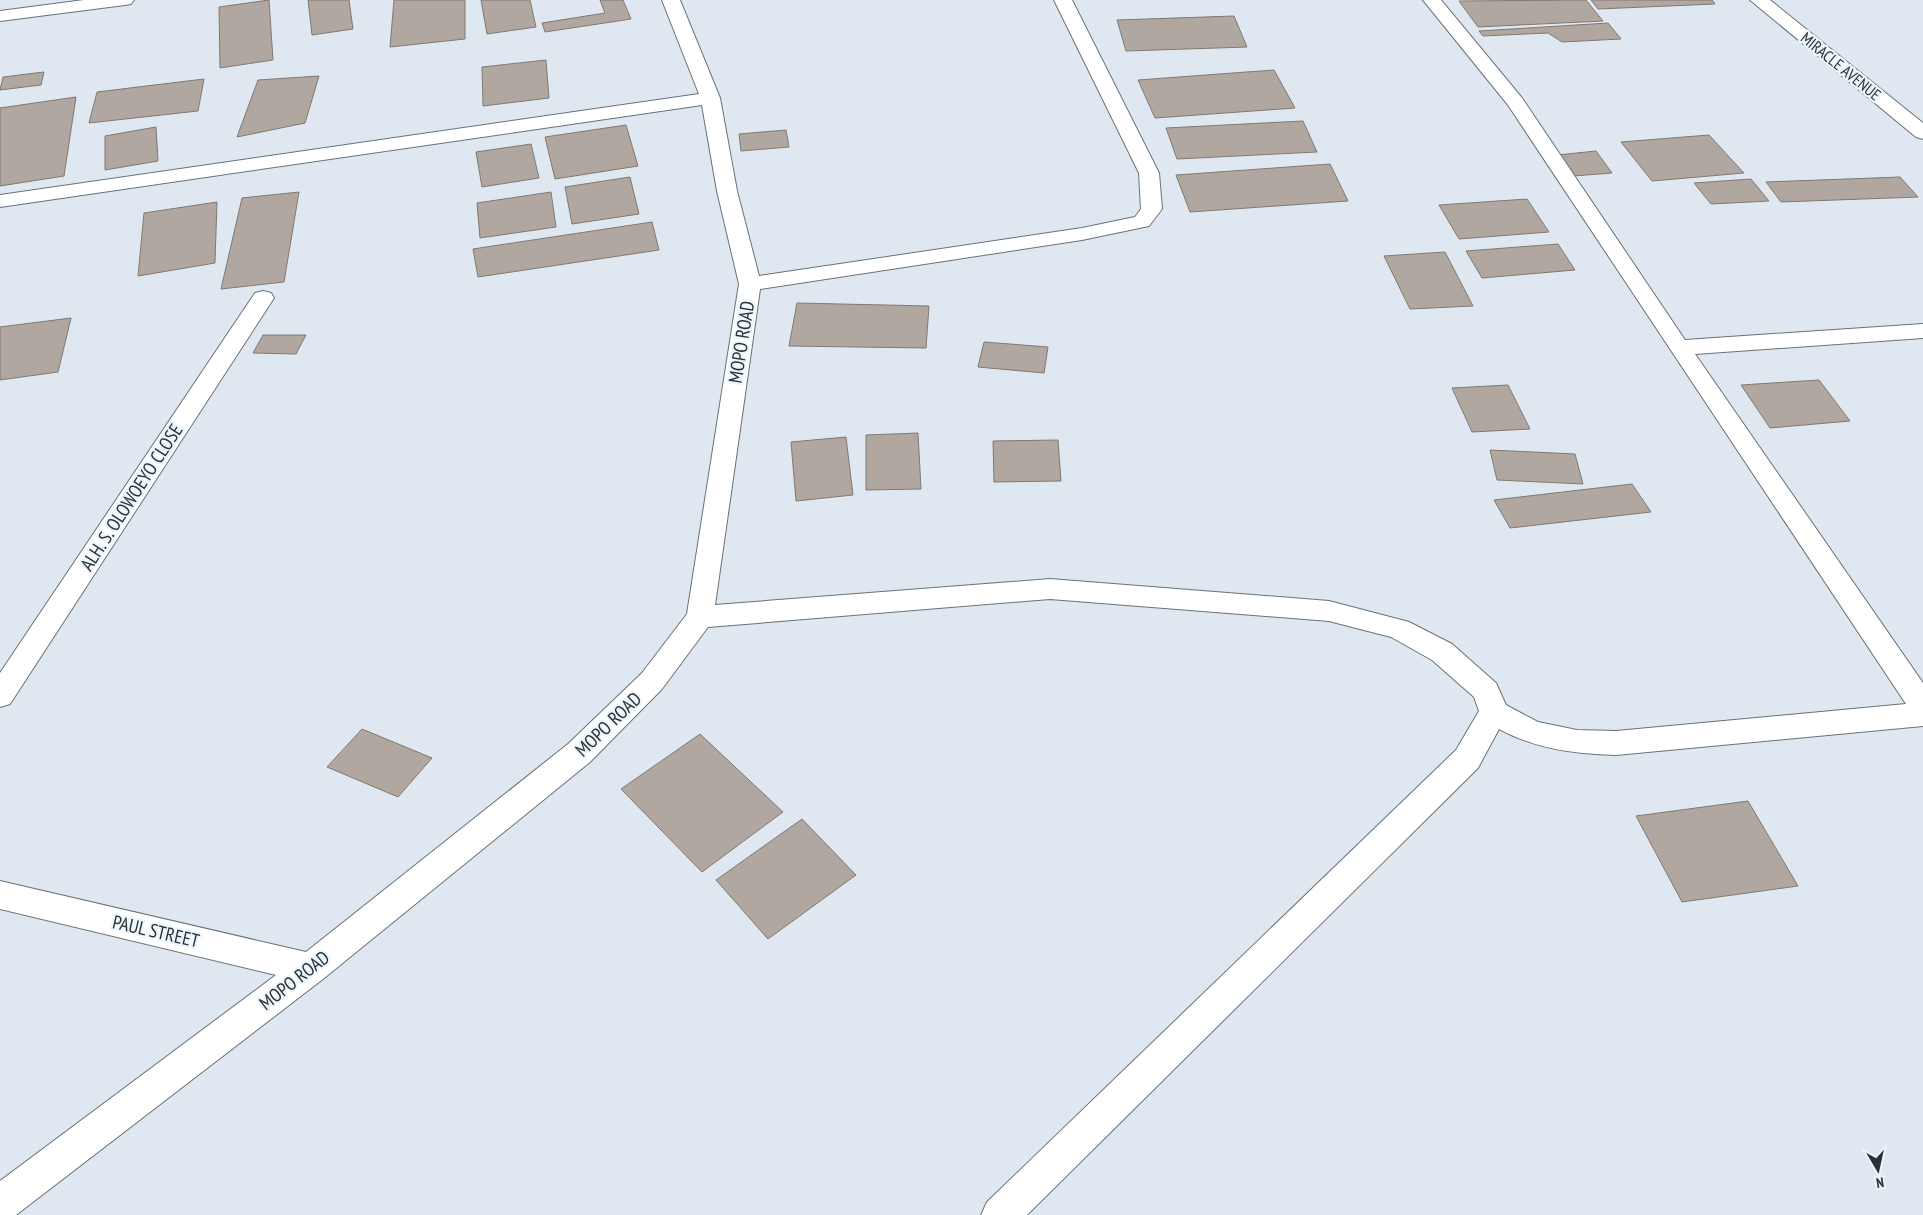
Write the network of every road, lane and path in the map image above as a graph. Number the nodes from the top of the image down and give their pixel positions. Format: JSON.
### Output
{"nodes":[{"id":1,"x":125,"y":0,"type":"edge"},
{"id":2,"x":671,"y":0,"type":"edge"},
{"id":3,"x":1063,"y":0,"type":"edge"},
{"id":4,"x":1432,"y":0,"type":"edge"},
{"id":5,"x":1759,"y":0,"type":"edge"},
{"id":6,"x":0,"y":16,"type":"edge"},
{"id":7,"x":710,"y":98,"type":"junction"},
{"id":8,"x":1923,"y":132,"type":"edge"},
{"id":9,"x":0,"y":201,"type":"edge"},
{"id":10,"x":750,"y":284,"type":"junction"},
{"id":11,"x":263,"y":298,"type":"dead end"},
{"id":12,"x":1923,"y":331,"type":"edge"},
{"id":13,"x":1679,"y":348,"type":"junction"},
{"id":14,"x":700,"y":617,"type":"junction"},
{"id":15,"x":0,"y":696,"type":"edge"},
{"id":16,"x":1923,"y":706,"type":"edge"},
{"id":17,"x":1494,"y":712,"type":"junction"},
{"id":18,"x":1923,"y":714,"type":"edge"},
{"id":19,"x":0,"y":895,"type":"edge"},
{"id":20,"x":311,"y":968,"type":"junction"},
{"id":21,"x":0,"y":1204,"type":"edge"},
{"id":22,"x":1000,"y":1215,"type":"edge"}],
"edges":[{"from":1,"to":6,"type":"street"},
{"from":2,"to":7,"type":"street","name":"MOPO ROAD"},
{"from":3,"to":10,"type":"street"},
{"from":4,"to":13,"type":"street"},
{"from":5,"to":8,"type":"street","name":"MIRACLE AVENUE"},
{"from":7,"to":9,"type":"street"},
{"from":7,"to":10,"type":"street","name":"MOPO ROAD"},
{"from":10,"to":14,"type":"street","name":"MOPO ROAD"},
{"from":11,"to":15,"type":"street","name":"ALH. S. OLOWOEYO CLOSE"},
{"from":12,"to":13,"type":"street"},
{"from":13,"to":16,"type":"street"},
{"from":14,"to":17,"type":"street"},
{"from":14,"to":20,"type":"street","name":"MOPO ROAD"},
{"from":17,"to":18,"type":"street"},
{"from":17,"to":22,"type":"street"},
{"from":19,"to":20,"type":"street","name":"PAUL STREET"},
{"from":20,"to":21,"type":"street","name":"MOPO ROAD"}]}
